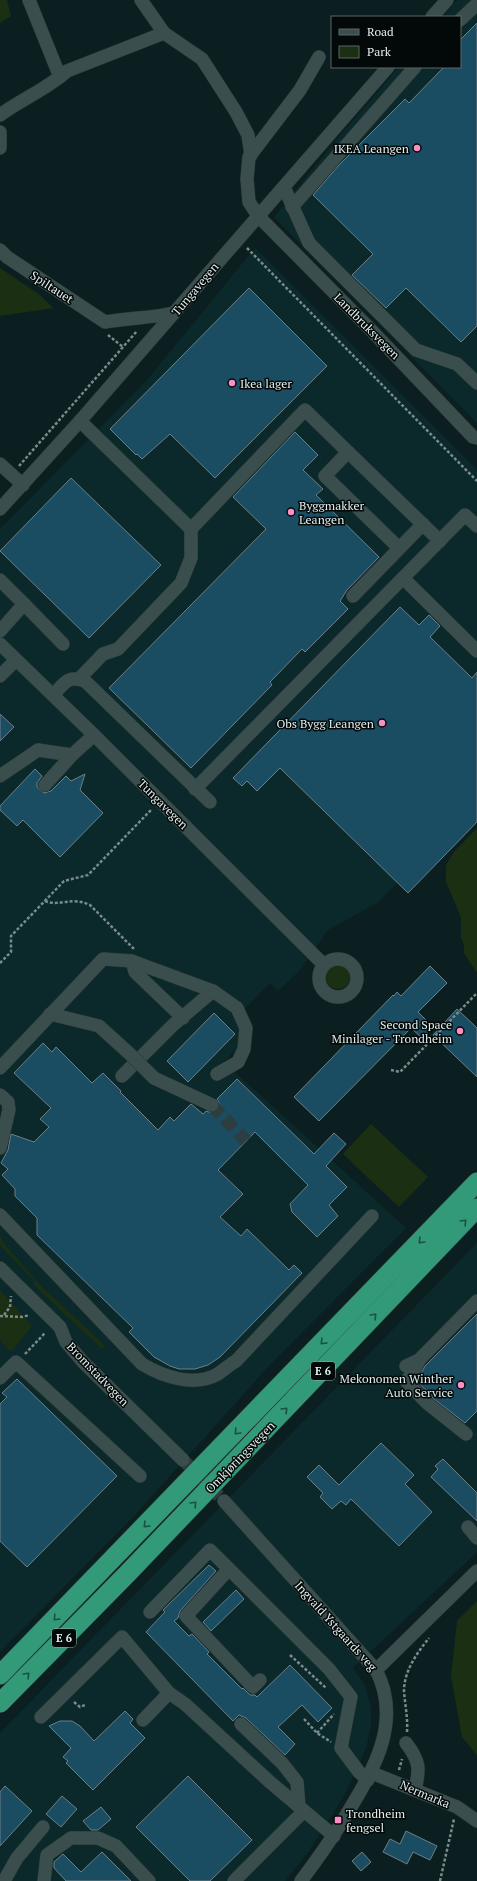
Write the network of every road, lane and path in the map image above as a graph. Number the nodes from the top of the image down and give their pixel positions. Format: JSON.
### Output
{"nodes":[{"id":1,"x":29,"y":0,"type":"edge"},
{"id":2,"x":141,"y":0,"type":"edge"},
{"id":3,"x":447,"y":0,"type":"edge"},
{"id":4,"x":477,"y":4,"type":"edge"},
{"id":5,"x":433,"y":16,"type":"edge"},
{"id":6,"x":461,"y":19,"type":"edge"},
{"id":7,"x":164,"y":33,"type":"junction"},
{"id":8,"x":319,"y":57,"type":"dead end"},
{"id":9,"x":387,"y":68,"type":"edge"},
{"id":10,"x":414,"y":68,"type":"edge"},
{"id":11,"x":60,"y":77,"type":"junction"},
{"id":12,"x":0,"y":115,"type":"edge"},
{"id":13,"x":0,"y":132,"type":"edge"},
{"id":14,"x":0,"y":148,"type":"edge"},
{"id":15,"x":251,"y":155,"type":"junction"},
{"id":16,"x":284,"y":187,"type":"junction"},
{"id":17,"x":292,"y":207,"type":"junction"},
{"id":18,"x":258,"y":217,"type":"junction"},
{"id":19,"x":245,"y":246,"type":"dead end"},
{"id":20,"x":0,"y":250,"type":"edge"},
{"id":21,"x":174,"y":313,"type":"junction"},
{"id":22,"x":150,"y":318,"type":"junction"},
{"id":23,"x":477,"y":383,"type":"edge"},
{"id":24,"x":80,"y":421,"type":"junction"},
{"id":25,"x":476,"y":439,"type":"edge"},
{"id":26,"x":348,"y":452,"type":"junction"},
{"id":27,"x":0,"y":464,"type":"edge"},
{"id":28,"x":12,"y":475,"type":"junction"},
{"id":29,"x":477,"y":481,"type":"edge"},
{"id":30,"x":24,"y":485,"type":"junction"},
{"id":31,"x":0,"y":509,"type":"edge"},
{"id":32,"x":423,"y":524,"type":"junction"},
{"id":33,"x":477,"y":526,"type":"edge"},
{"id":34,"x":191,"y":529,"type":"junction"},
{"id":35,"x":440,"y":541,"type":"junction"},
{"id":36,"x":399,"y":548,"type":"junction"},
{"id":37,"x":403,"y":578,"type":"junction"},
{"id":38,"x":0,"y":580,"type":"edge"},
{"id":39,"x":353,"y":596,"type":"dead end"},
{"id":40,"x":24,"y":604,"type":"junction"},
{"id":41,"x":0,"y":631,"type":"edge"},
{"id":42,"x":0,"y":644,"type":"edge"},
{"id":43,"x":63,"y":644,"type":"dead end"},
{"id":44,"x":477,"y":651,"type":"edge"},
{"id":45,"x":16,"y":660,"type":"junction"},
{"id":46,"x":0,"y":676,"type":"edge"},
{"id":47,"x":79,"y":679,"type":"junction"},
{"id":48,"x":53,"y":695,"type":"junction"},
{"id":49,"x":94,"y":735,"type":"junction"},
{"id":50,"x":72,"y":755,"type":"junction"},
{"id":51,"x":0,"y":776,"type":"edge"},
{"id":52,"x":45,"y":785,"type":"dead end"},
{"id":53,"x":195,"y":789,"type":"junction"},
{"id":54,"x":160,"y":800,"type":"junction"},
{"id":55,"x":210,"y":802,"type":"dead end"},
{"id":56,"x":45,"y":901,"type":"junction"},
{"id":57,"x":134,"y":956,"type":"junction"},
{"id":58,"x":0,"y":963,"type":"edge"},
{"id":59,"x":324,"y":965,"type":"dead end"},
{"id":60,"x":213,"y":991,"type":"junction"},
{"id":61,"x":477,"y":993,"type":"edge"},
{"id":62,"x":50,"y":1014,"type":"junction"},
{"id":63,"x":183,"y":1018,"type":"junction"},
{"id":64,"x":0,"y":1068,"type":"edge"},
{"id":65,"x":391,"y":1070,"type":"dead end"},
{"id":66,"x":217,"y":1074,"type":"dead end"},
{"id":67,"x":122,"y":1076,"type":"dead end"},
{"id":68,"x":0,"y":1095,"type":"edge"},
{"id":69,"x":212,"y":1105,"type":"tunnel mouth"},
{"id":70,"x":0,"y":1148,"type":"edge"},
{"id":71,"x":477,"y":1182,"type":"edge"},
{"id":72,"x":477,"y":1208,"type":"edge"},
{"id":73,"x":0,"y":1215,"type":"edge"},
{"id":74,"x":372,"y":1216,"type":"dead end"},
{"id":75,"x":0,"y":1268,"type":"edge"},
{"id":76,"x":11,"y":1295,"type":"dead end"},
{"id":77,"x":477,"y":1301,"type":"edge"},
{"id":78,"x":4,"y":1315,"type":"junction"},
{"id":79,"x":29,"y":1315,"type":"dead end"},
{"id":80,"x":0,"y":1316,"type":"edge"},
{"id":81,"x":45,"y":1333,"type":"dead end"},
{"id":82,"x":418,"y":1360,"type":"junction"},
{"id":83,"x":16,"y":1362,"type":"junction"},
{"id":84,"x":406,"y":1366,"type":"dead end"},
{"id":85,"x":0,"y":1378,"type":"edge"},
{"id":86,"x":466,"y":1434,"type":"dead end"},
{"id":87,"x":184,"y":1460,"type":"tunnel mouth"},
{"id":88,"x":140,"y":1476,"type":"dead end"},
{"id":89,"x":224,"y":1501,"type":"tunnel mouth"},
{"id":90,"x":468,"y":1527,"type":"dead end"},
{"id":91,"x":477,"y":1538,"type":"edge"},
{"id":92,"x":229,"y":1569,"type":"junction"},
{"id":93,"x":477,"y":1571,"type":"edge"},
{"id":94,"x":150,"y":1612,"type":"dead end"},
{"id":95,"x":432,"y":1634,"type":"dead end"},
{"id":96,"x":290,"y":1655,"type":"dead end"},
{"id":97,"x":376,"y":1670,"type":"junction"},
{"id":98,"x":0,"y":1676,"type":"edge"},
{"id":99,"x":260,"y":1680,"type":"dead end"},
{"id":100,"x":327,"y":1689,"type":"dead end"},
{"id":101,"x":169,"y":1693,"type":"junction"},
{"id":102,"x":0,"y":1703,"type":"edge"},
{"id":103,"x":338,"y":1709,"type":"dead end"},
{"id":104,"x":41,"y":1717,"type":"dead end"},
{"id":105,"x":304,"y":1719,"type":"dead end"},
{"id":106,"x":143,"y":1720,"type":"dead end"},
{"id":107,"x":240,"y":1724,"type":"dead end"},
{"id":108,"x":317,"y":1733,"type":"junction"},
{"id":109,"x":406,"y":1743,"type":"junction"},
{"id":110,"x":341,"y":1748,"type":"junction"},
{"id":111,"x":399,"y":1770,"type":"dead end"},
{"id":112,"x":370,"y":1776,"type":"junction"},
{"id":113,"x":415,"y":1790,"type":"junction"},
{"id":114,"x":457,"y":1807,"type":"junction"},
{"id":115,"x":301,"y":1809,"type":"junction"},
{"id":116,"x":477,"y":1820,"type":"edge"},
{"id":117,"x":43,"y":1827,"type":"dead end"},
{"id":118,"x":334,"y":1836,"type":"junction"},
{"id":119,"x":4,"y":1881,"type":"edge"},
{"id":120,"x":44,"y":1881,"type":"edge"},
{"id":121,"x":149,"y":1881,"type":"edge"},
{"id":122,"x":234,"y":1881,"type":"edge"},
{"id":123,"x":301,"y":1881,"type":"edge"},
{"id":124,"x":440,"y":1881,"type":"edge"}],
"edges":[{"from":1,"to":11,"type":"street"},
{"from":2,"to":7,"type":"street"},
{"from":3,"to":5,"type":"street"},
{"from":4,"to":6,"type":"street"},
{"from":7,"to":11,"type":"street"},
{"from":7,"to":15,"type":"street"},
{"from":8,"to":15,"type":"street"},
{"from":9,"to":16,"type":"street","name":"Tungavegen"},
{"from":10,"to":17,"type":"street"},
{"from":11,"to":12,"type":"street"},
{"from":13,"to":14,"type":"street"},
{"from":15,"to":18,"type":"street","name":"Landbruksvegen"},
{"from":16,"to":17,"type":"street"},
{"from":16,"to":18,"type":"street","name":"Tungavegen"},
{"from":17,"to":23,"type":"street"},
{"from":18,"to":21,"type":"street","name":"Tungavegen"},
{"from":18,"to":25,"type":"street","name":"Landbruksvegen"},
{"from":19,"to":29,"type":"path"},
{"from":20,"to":22,"type":"street","name":"Spiltauet"},
{"from":21,"to":22,"type":"street"},
{"from":21,"to":24,"type":"street","name":"Tungavegen"},
{"from":22,"to":28,"type":"path"},
{"from":24,"to":30,"type":"street","name":"Tungavegen"},
{"from":24,"to":34,"type":"street"},
{"from":26,"to":32,"type":"street"},
{"from":26,"to":34,"type":"street"},
{"from":26,"to":36,"type":"street"},
{"from":27,"to":28,"type":"street"},
{"from":28,"to":30,"type":"street"},
{"from":30,"to":31,"type":"street","name":"Tungavegen"},
{"from":32,"to":35,"type":"street"},
{"from":32,"to":36,"type":"street"},
{"from":33,"to":35,"type":"street"},
{"from":34,"to":47,"type":"street"},
{"from":35,"to":37,"type":"street"},
{"from":36,"to":39,"type":"street"},
{"from":37,"to":44,"type":"street"},
{"from":37,"to":53,"type":"street"},
{"from":38,"to":40,"type":"street"},
{"from":40,"to":41,"type":"street"},
{"from":40,"to":43,"type":"street"},
{"from":42,"to":45,"type":"street","name":"Tungavegen"},
{"from":45,"to":46,"type":"street"},
{"from":45,"to":48,"type":"street","name":"Tungavegen"},
{"from":47,"to":48,"type":"street"},
{"from":47,"to":53,"type":"street"},
{"from":48,"to":49,"type":"street","name":"Tungavegen"},
{"from":49,"to":50,"type":"street"},
{"from":49,"to":54,"type":"street","name":"Tungavegen"},
{"from":50,"to":51,"type":"street"},
{"from":50,"to":52,"type":"street"},
{"from":53,"to":55,"type":"street"},
{"from":54,"to":56,"type":"path"},
{"from":54,"to":59,"type":"street","name":"Tungavegen"},
{"from":56,"to":57,"type":"path"},
{"from":56,"to":58,"type":"path"},
{"from":57,"to":60,"type":"street"},
{"from":57,"to":62,"type":"street"},
{"from":57,"to":63,"type":"street"},
{"from":60,"to":63,"type":"street"},
{"from":60,"to":66,"type":"street"},
{"from":61,"to":65,"type":"path"},
{"from":62,"to":64,"type":"street"},
{"from":62,"to":69,"type":"street","bridge":true},
{"from":63,"to":67,"type":"street"},
{"from":68,"to":70,"type":"street"},
{"from":71,"to":98,"type":"highway","name":"Omkjøringsvegen","number":"E 6","one_way":true},
{"from":102,"to":72,"type":"highway","name":"Omkjøringsvegen","number":"E 6","one_way":true},
{"from":73,"to":74,"type":"street"},
{"from":75,"to":87,"type":"street","name":"Bromstadvegen"},
{"from":76,"to":78,"type":"path"},
{"from":77,"to":82,"type":"street"},
{"from":78,"to":79,"type":"path"},
{"from":78,"to":80,"type":"path"},
{"from":81,"to":83,"type":"path"},
{"from":82,"to":84,"type":"street"},
{"from":82,"to":86,"type":"street"},
{"from":83,"to":85,"type":"street"},
{"from":83,"to":88,"type":"street"},
{"from":89,"to":97,"type":"street","name":"Ingvald Ystgaards veg"},
{"from":90,"to":91,"type":"street"},
{"from":92,"to":94,"type":"street"},
{"from":92,"to":99,"type":"street"},
{"from":92,"to":110,"type":"street"},
{"from":93,"to":97,"type":"street"},
{"from":95,"to":109,"type":"path"},
{"from":96,"to":100,"type":"path"},
{"from":97,"to":112,"type":"street","name":"Ingvald Ystgaards veg"},
{"from":101,"to":104,"type":"street"},
{"from":101,"to":106,"type":"street"},
{"from":101,"to":115,"type":"street"},
{"from":103,"to":108,"type":"path"},
{"from":105,"to":108,"type":"path"},
{"from":107,"to":115,"type":"street"},
{"from":108,"to":110,"type":"path"},
{"from":109,"to":111,"type":"path"},
{"from":109,"to":113,"type":"street"},
{"from":110,"to":112,"type":"street"},
{"from":112,"to":113,"type":"street","name":"Nermarka"},
{"from":112,"to":118,"type":"street","name":"Ingvald Ystgaards veg"},
{"from":113,"to":114,"type":"street","name":"Nermarka"},
{"from":114,"to":116,"type":"street","name":"Nermarka"},
{"from":114,"to":124,"type":"path"},
{"from":115,"to":118,"type":"street"},
{"from":115,"to":122,"type":"street"},
{"from":117,"to":119,"type":"street"},
{"from":118,"to":123,"type":"street","name":"Ingvald Ystgaards veg"},
{"from":120,"to":121,"type":"street"}]}
